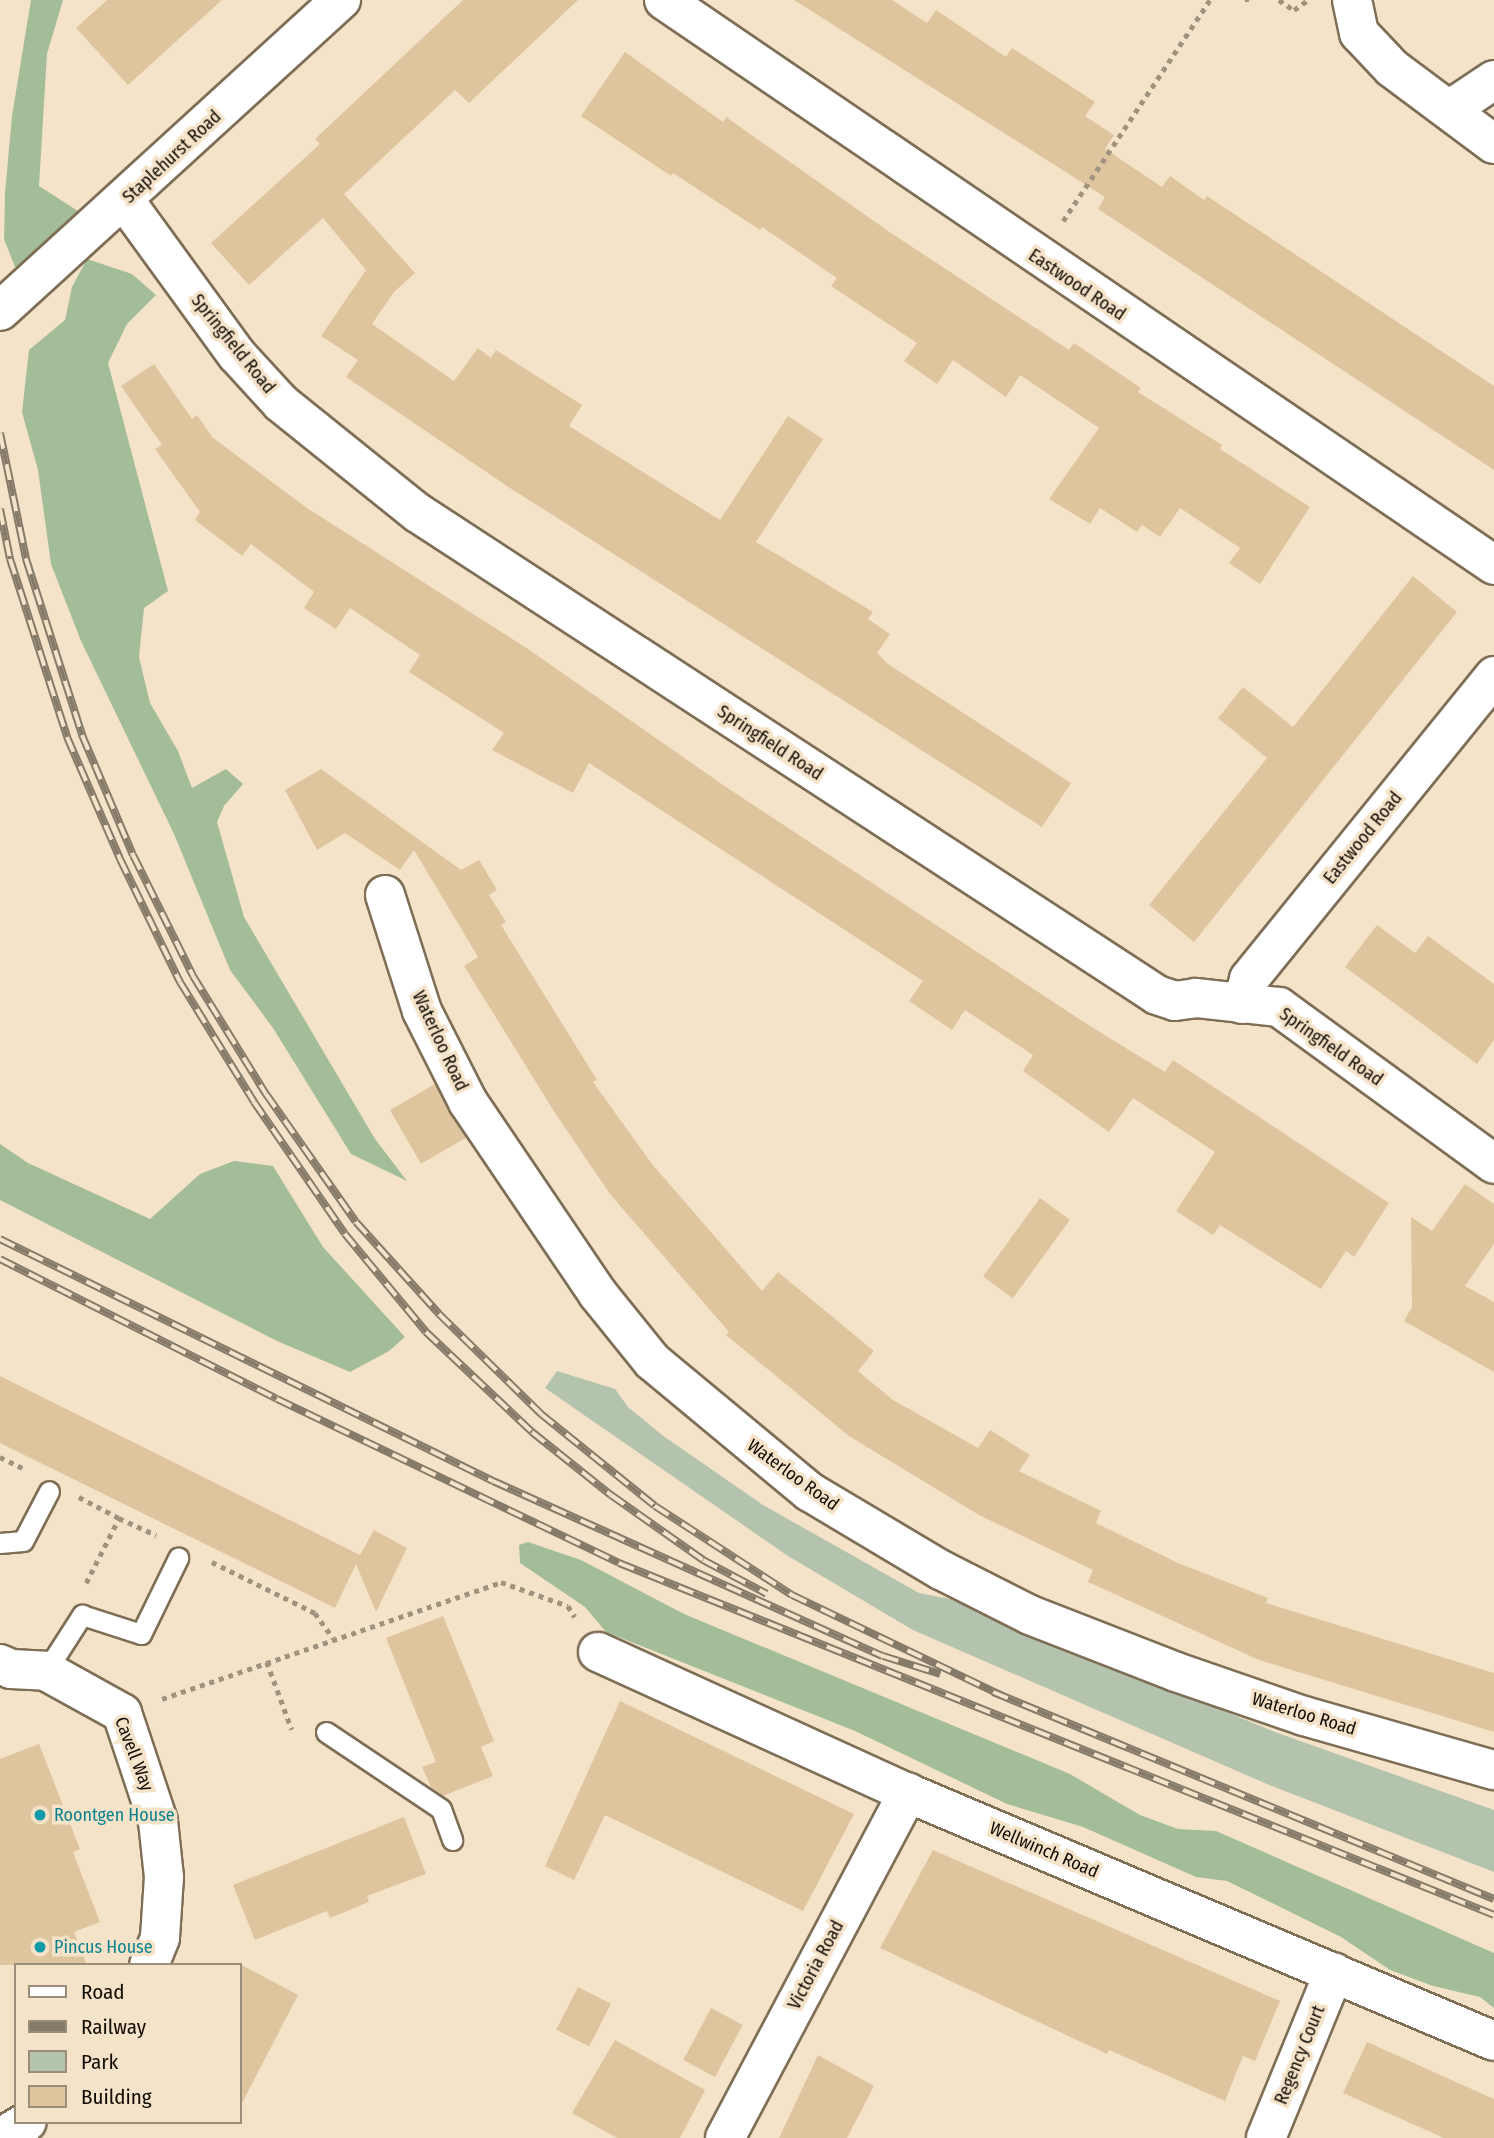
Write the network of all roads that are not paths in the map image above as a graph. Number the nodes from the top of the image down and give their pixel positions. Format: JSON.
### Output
{"nodes":[{"id":1,"x":341,"y":0,"type":"edge"},
{"id":2,"x":664,"y":0,"type":"edge"},
{"id":3,"x":1352,"y":0,"type":"edge"},
{"id":4,"x":1494,"y":80,"type":"edge"},
{"id":5,"x":1449,"y":110,"type":"junction"},
{"id":6,"x":1494,"y":144,"type":"edge"},
{"id":7,"x":125,"y":201,"type":"junction"},
{"id":8,"x":0,"y":311,"type":"edge"},
{"id":9,"x":1494,"y":565,"type":"edge"},
{"id":10,"x":1494,"y":676,"type":"edge"},
{"id":11,"x":385,"y":895,"type":"dead end"},
{"id":12,"x":1242,"y":1004,"type":"junction"},
{"id":13,"x":1494,"y":1164,"type":"edge"},
{"id":14,"x":49,"y":1491,"type":"dead end"},
{"id":15,"x":0,"y":1543,"type":"edge"},
{"id":16,"x":178,"y":1558,"type":"dead end"},
{"id":17,"x":598,"y":1652,"type":"road end"},
{"id":18,"x":0,"y":1664,"type":"edge"},
{"id":19,"x":46,"y":1671,"type":"junction"},
{"id":20,"x":326,"y":1732,"type":"dead end"},
{"id":21,"x":1494,"y":1770,"type":"edge"},
{"id":22,"x":908,"y":1793,"type":"junction"},
{"id":23,"x":452,"y":1840,"type":"dead end"},
{"id":24,"x":150,"y":1963,"type":"edge"},
{"id":25,"x":1334,"y":1972,"type":"junction"},
{"id":26,"x":1494,"y":2040,"type":"edge"},
{"id":27,"x":24,"y":2124,"type":"edge"},
{"id":28,"x":0,"y":2138,"type":"edge"},
{"id":29,"x":725,"y":2138,"type":"edge"},
{"id":30,"x":1266,"y":2138,"type":"edge"}],
"edges":[{"from":1,"to":7,"type":"street","name":"Staplehurst Road"},
{"from":2,"to":9,"type":"street","name":"Eastwood Road"},
{"from":3,"to":5,"type":"street"},
{"from":4,"to":5,"type":"street"},
{"from":5,"to":6,"type":"street"},
{"from":7,"to":8,"type":"street","name":"Staplehurst Road"},
{"from":7,"to":12,"type":"street","name":"Springfield Road"},
{"from":10,"to":12,"type":"street","name":"Eastwood Road"},
{"from":11,"to":21,"type":"street","name":"Waterloo Road"},
{"from":12,"to":13,"type":"street","name":"Springfield Road"},
{"from":14,"to":15,"type":"lane"},
{"from":16,"to":19,"type":"lane"},
{"from":17,"to":22,"type":"street","name":"Wellwinch Road"},
{"from":18,"to":19,"type":"street","name":"Cavell Way"},
{"from":19,"to":24,"type":"street","name":"Cavell Way"},
{"from":20,"to":23,"type":"lane"},
{"from":22,"to":25,"type":"street","name":"Wellwinch Road"},
{"from":22,"to":29,"type":"street","name":"Victoria Road"},
{"from":25,"to":26,"type":"street","name":"Wellwinch Road"},
{"from":25,"to":30,"type":"street","name":"Regency Court"},
{"from":27,"to":28,"type":"street"}]}
